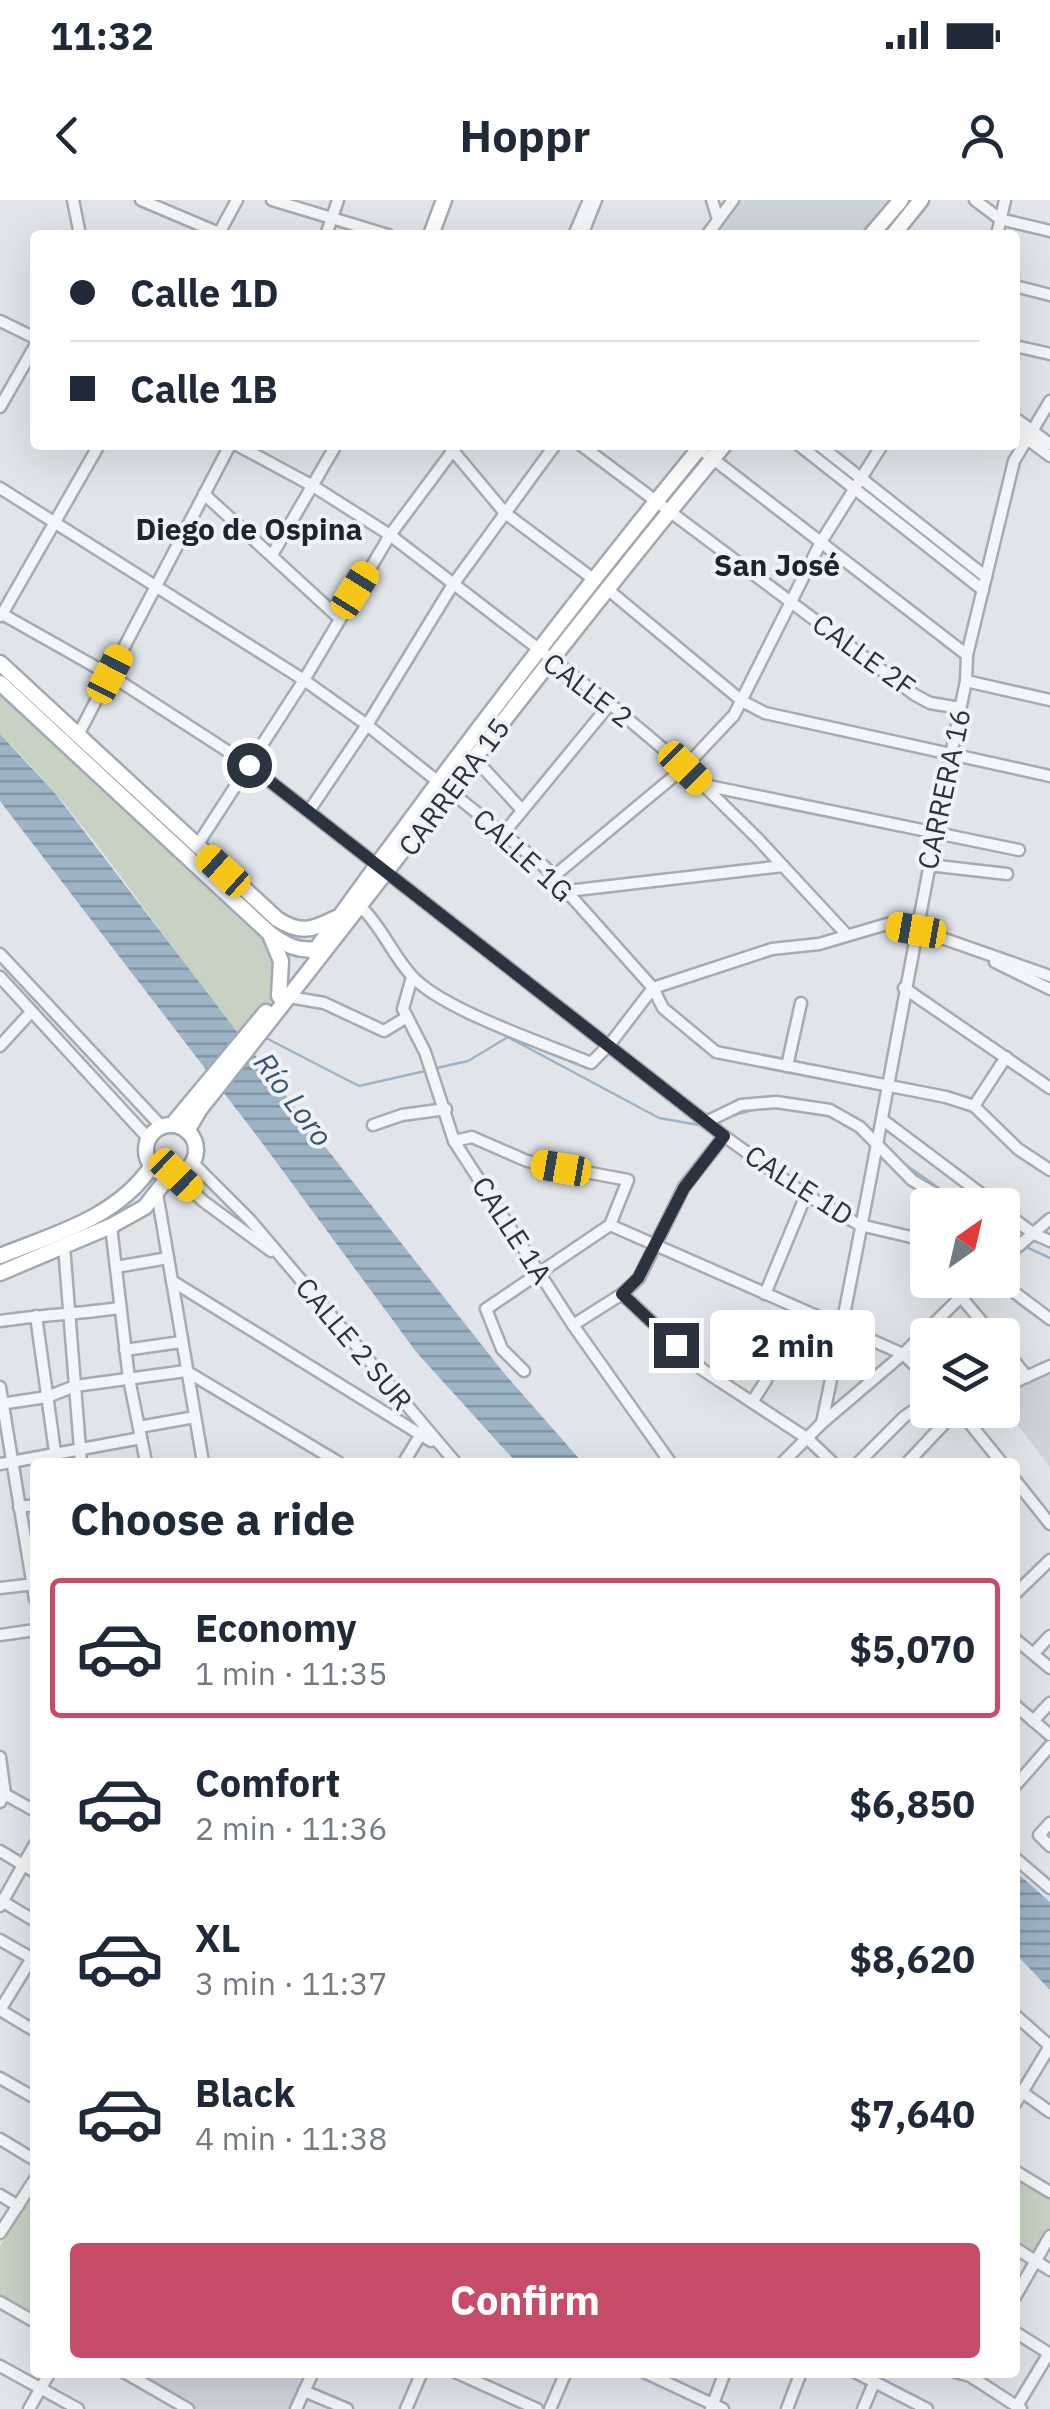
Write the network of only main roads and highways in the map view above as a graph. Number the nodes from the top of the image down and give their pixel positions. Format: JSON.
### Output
{"nodes":[{"id":1,"x":435,"y":200,"type":"edge"},
{"id":2,"x":444,"y":200,"type":"edge"},
{"id":3,"x":901,"y":200,"type":"edge"},
{"id":4,"x":921,"y":200,"type":"edge"},
{"id":5,"x":429,"y":230,"type":"edge"},
{"id":6,"x":430,"y":230,"type":"edge"},
{"id":7,"x":876,"y":230,"type":"edge"},
{"id":8,"x":897,"y":230,"type":"edge"},
{"id":9,"x":696,"y":450,"type":"edge"},
{"id":10,"x":720,"y":450,"type":"edge"},
{"id":11,"x":544,"y":657,"type":"junction"},
{"id":12,"x":0,"y":663,"type":"edge"},
{"id":13,"x":0,"y":682,"type":"edge"},
{"id":14,"x":382,"y":868,"type":"junction"},
{"id":15,"x":337,"y":918,"type":"junction"},
{"id":16,"x":268,"y":932,"type":"junction"},
{"id":17,"x":332,"y":944,"type":"junction"},
{"id":18,"x":316,"y":950,"type":"junction"},
{"id":19,"x":281,"y":1001,"type":"junction"},
{"id":20,"x":173,"y":1127,"type":"junction"},
{"id":21,"x":151,"y":1167,"type":"junction"},
{"id":22,"x":173,"y":1176,"type":"junction"},
{"id":23,"x":0,"y":1256,"type":"edge"},
{"id":24,"x":0,"y":1272,"type":"edge"}],
"edges":[{"from":1,"to":5,"type":"main road"},
{"from":2,"to":6,"type":"main road"},
{"from":3,"to":7,"type":"main road"},
{"from":4,"to":8,"type":"main road"},
{"from":9,"to":11,"type":"main road","name":"CARRERA 15"},
{"from":10,"to":11,"type":"main road","name":"CARRERA 15"},
{"from":11,"to":14,"type":"main road","name":"CARRERA 15"},
{"from":11,"to":14,"type":"main road","name":"CARRERA 15"},
{"from":12,"to":15,"type":"main road"},
{"from":13,"to":16,"type":"main road"},
{"from":14,"to":15,"type":"main road","name":"CARRERA 15"},
{"from":14,"to":17,"type":"main road","name":"CARRERA 15"},
{"from":15,"to":18,"type":"main road","name":"CARRERA 15"},
{"from":16,"to":18,"type":"main road"},
{"from":16,"to":19,"type":"main road"},
{"from":17,"to":18,"type":"main road"},
{"from":17,"to":19,"type":"main road","name":"CARRERA 15"},
{"from":18,"to":19,"type":"main road","name":"CARRERA 15"},
{"from":19,"to":20,"type":"main road","name":"CARRERA 15"},
{"from":20,"to":21,"type":"main road"},
{"from":20,"to":22,"type":"main road"},
{"from":21,"to":22,"type":"main road"},
{"from":21,"to":23,"type":"main road"},
{"from":22,"to":24,"type":"main road"}]}
